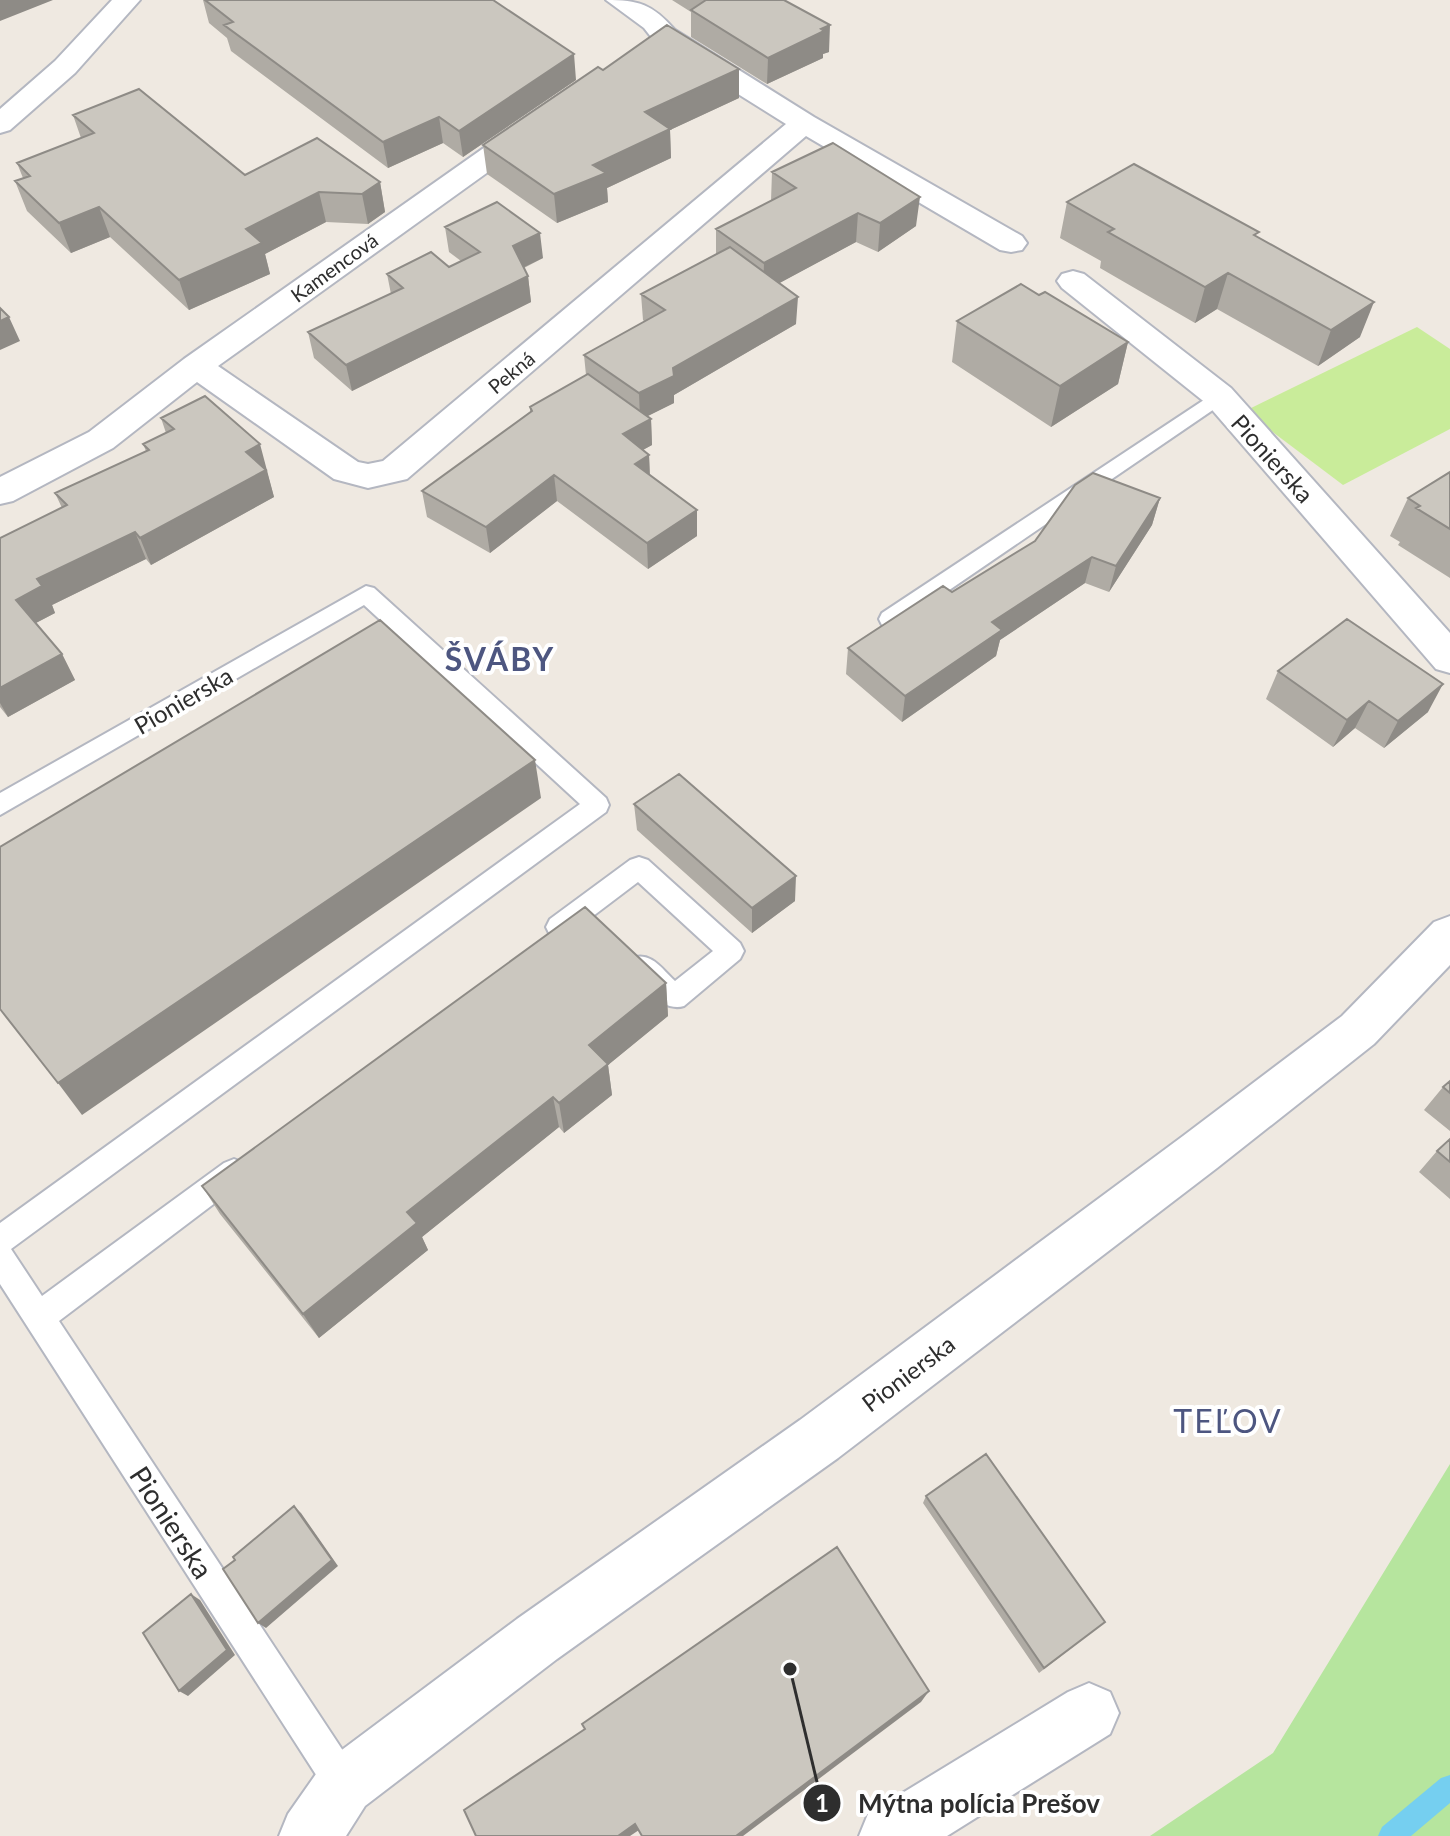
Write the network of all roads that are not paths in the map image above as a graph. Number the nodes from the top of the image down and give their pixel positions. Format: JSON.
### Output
{"nodes":[{"id":1,"x":127,"y":0,"type":"edge"},
{"id":2,"x":619,"y":0,"type":"edge"},
{"id":3,"x":558,"y":109,"type":"edge"},
{"id":4,"x":804,"y":123,"type":"junction"},
{"id":5,"x":0,"y":124,"type":"edge"},
{"id":6,"x":1011,"y":243,"type":"dead end"},
{"id":7,"x":1073,"y":281,"type":"dead end"},
{"id":8,"x":196,"y":366,"type":"junction"},
{"id":9,"x":1219,"y":396,"type":"junction"},
{"id":10,"x":0,"y":492,"type":"edge"},
{"id":11,"x":890,"y":619,"type":"edge"},
{"id":12,"x":1450,"y":659,"type":"edge"},
{"id":13,"x":0,"y":805,"type":"edge"},
{"id":14,"x":581,"y":910,"type":"junction"},
{"id":15,"x":1450,"y":935,"type":"edge"},
{"id":16,"x":543,"y":939,"type":"edge"},
{"id":17,"x":253,"y":1157,"type":"edge"},
{"id":18,"x":0,"y":1240,"type":"edge"},
{"id":19,"x":0,"y":1258,"type":"edge"},
{"id":20,"x":38,"y":1318,"type":"junction"},
{"id":21,"x":1089,"y":1713,"type":"dead end"},
{"id":22,"x":344,"y":1785,"type":"junction"},
{"id":23,"x":310,"y":1836,"type":"edge"},
{"id":24,"x":890,"y":1836,"type":"edge"}],
"edges":[{"from":1,"to":5,"type":"street"},
{"from":2,"to":4,"type":"street"},
{"from":3,"to":8,"type":"street","name":"Kamencová"},
{"from":4,"to":6,"type":"street"},
{"from":4,"to":8,"type":"street","name":"Pekná"},
{"from":7,"to":9,"type":"street","name":"Pionierska"},
{"from":8,"to":10,"type":"street","name":"Kamencová"},
{"from":9,"to":11,"type":"lane"},
{"from":9,"to":12,"type":"street","name":"Pionierska"},
{"from":13,"to":18,"type":"lane","name":"Pionierska"},
{"from":14,"to":14,"type":"lane"},
{"from":14,"to":16,"type":"lane"},
{"from":15,"to":22,"type":"street","name":"Pionierska"},
{"from":17,"to":20,"type":"lane"},
{"from":19,"to":20,"type":"lane","name":"Pionierska"},
{"from":20,"to":22,"type":"lane","name":"Pionierska"},
{"from":21,"to":24,"type":"street"},
{"from":22,"to":23,"type":"street","name":"Pionierska"}]}
